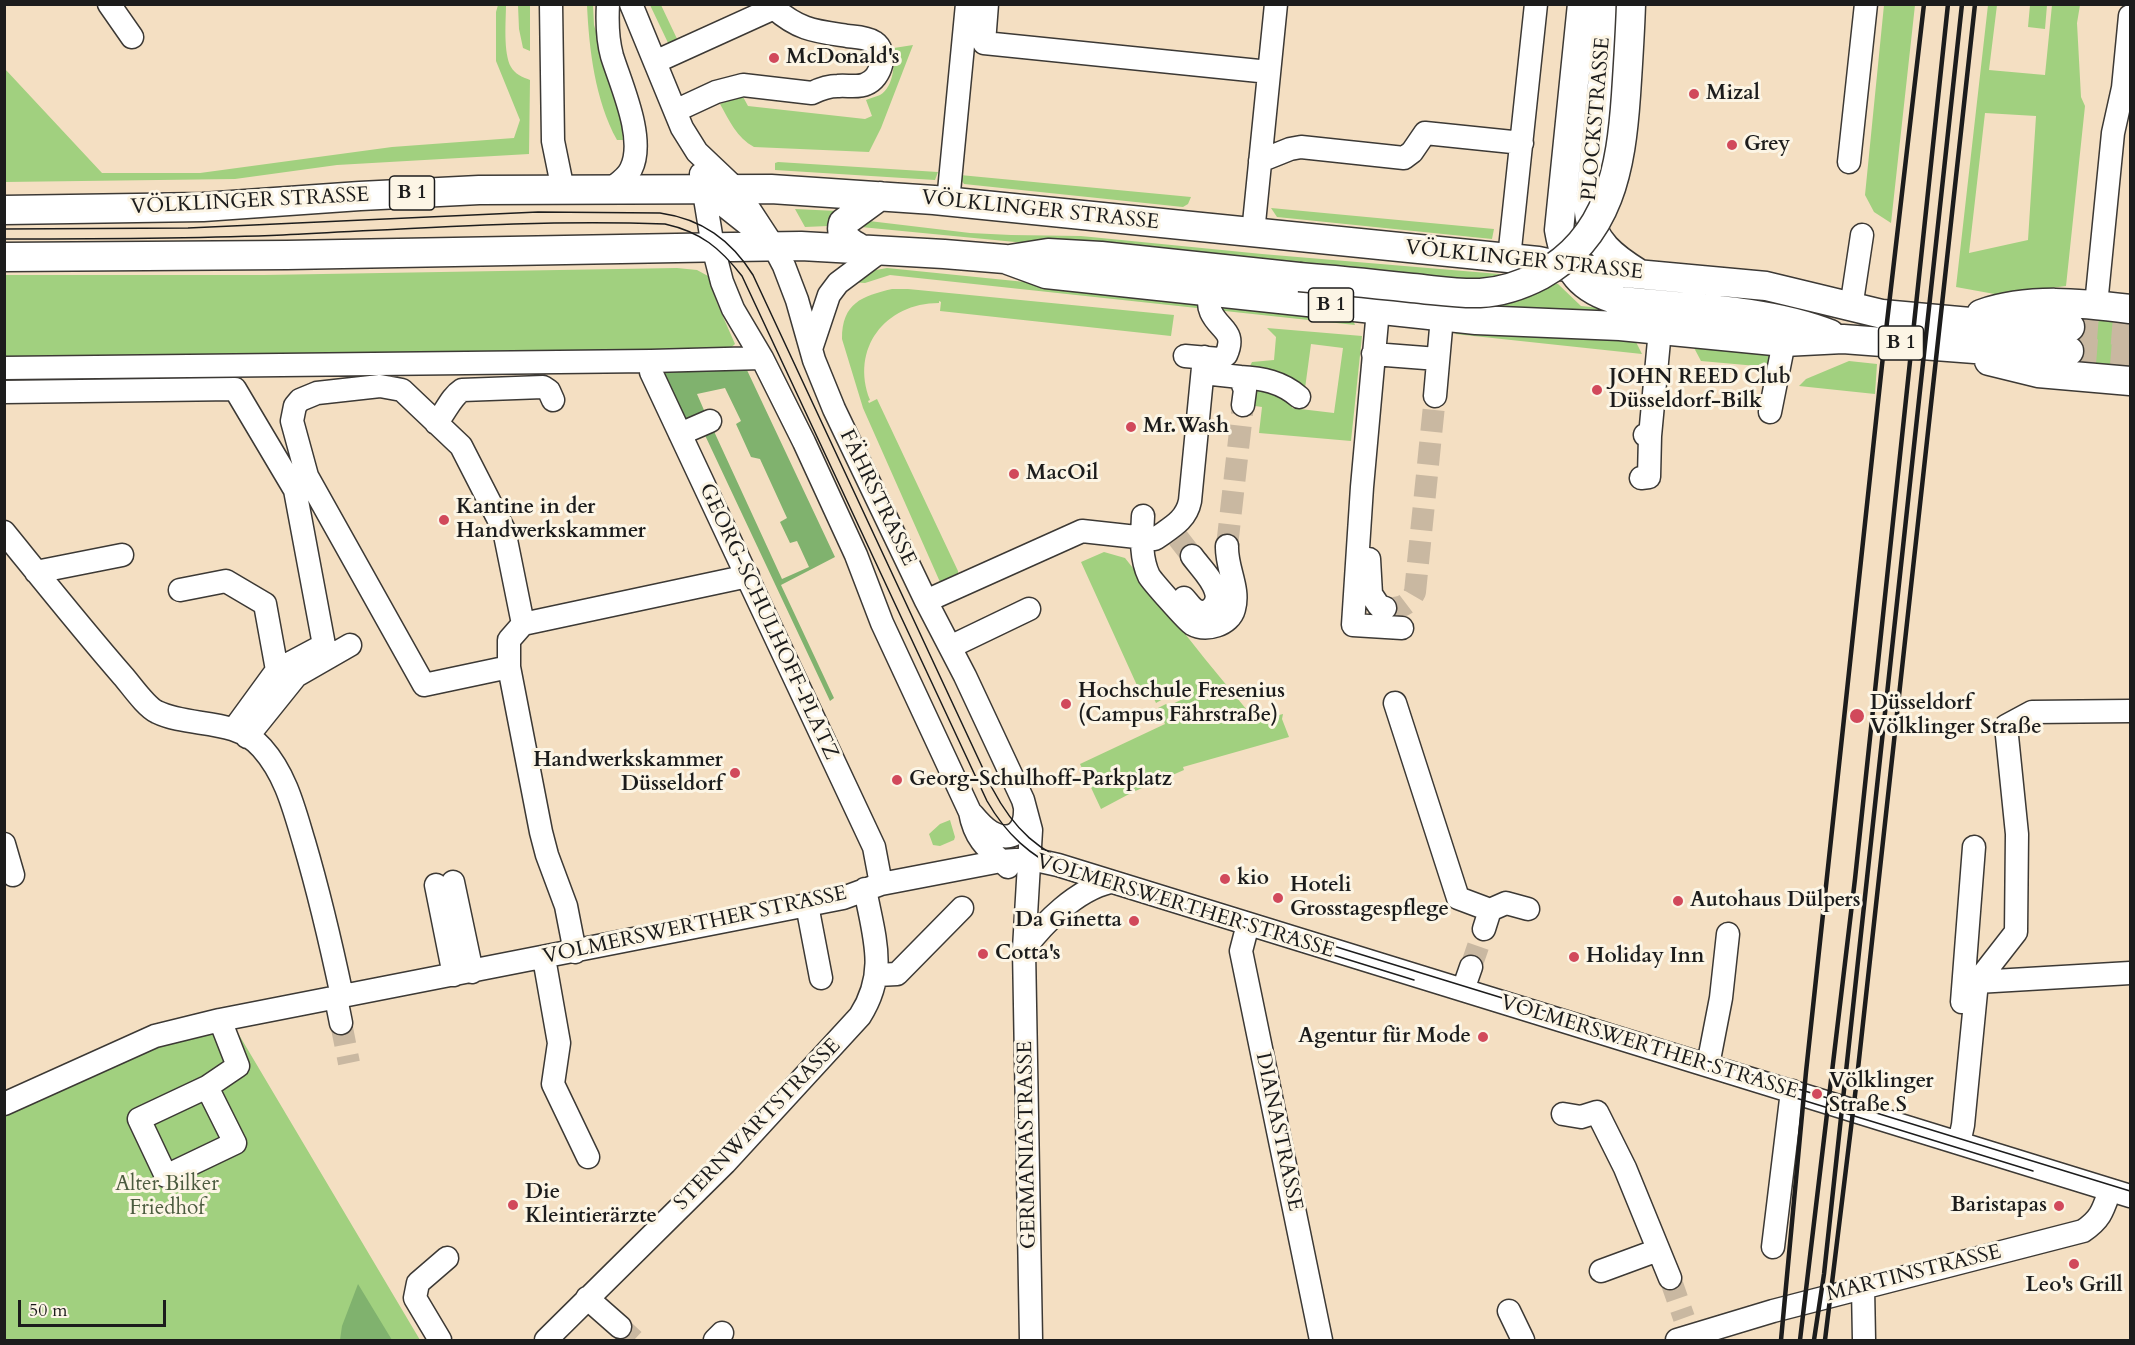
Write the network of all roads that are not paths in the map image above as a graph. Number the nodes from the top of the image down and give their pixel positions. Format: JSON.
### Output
{"nodes":[{"id":1,"x":110,"y":4,"type":"edge"},
{"id":2,"x":551,"y":4,"type":"edge"},
{"id":3,"x":608,"y":4,"type":"edge"},
{"id":4,"x":631,"y":4,"type":"edge"},
{"id":5,"x":966,"y":4,"type":"edge"},
{"id":6,"x":987,"y":4,"type":"edge"},
{"id":7,"x":1276,"y":4,"type":"edge"},
{"id":8,"x":1536,"y":4,"type":"edge"},
{"id":9,"x":1582,"y":4,"type":"edge"},
{"id":10,"x":1607,"y":4,"type":"edge"},
{"id":11,"x":1631,"y":4,"type":"edge"},
{"id":12,"x":1866,"y":4,"type":"edge"},
{"id":13,"x":2130,"y":16,"type":"edge"},
{"id":14,"x":132,"y":36,"type":"dead end"},
{"id":15,"x":655,"y":62,"type":"junction"},
{"id":16,"x":1269,"y":72,"type":"junction"},
{"id":17,"x":2125,"y":109,"type":"edge"},
{"id":18,"x":675,"y":111,"type":"junction"},
{"id":19,"x":1522,"y":143,"type":"junction"},
{"id":20,"x":697,"y":152,"type":"junction"},
{"id":21,"x":1260,"y":161,"type":"junction"},
{"id":22,"x":1849,"y":162,"type":"dead end"},
{"id":23,"x":563,"y":189,"type":"junction"},
{"id":24,"x":611,"y":189,"type":"junction"},
{"id":25,"x":703,"y":189,"type":"junction"},
{"id":26,"x":736,"y":189,"type":"junction"},
{"id":27,"x":880,"y":196,"type":"junction"},
{"id":28,"x":948,"y":202,"type":"junction"},
{"id":29,"x":4,"y":210,"type":"edge"},
{"id":30,"x":1558,"y":230,"type":"junction"},
{"id":31,"x":1253,"y":233,"type":"junction"},
{"id":32,"x":1862,"y":235,"type":"dead end"},
{"id":33,"x":713,"y":247,"type":"junction"},
{"id":34,"x":774,"y":247,"type":"junction"},
{"id":35,"x":872,"y":249,"type":"junction"},
{"id":36,"x":4,"y":257,"type":"edge"},
{"id":37,"x":1509,"y":258,"type":"junction"},
{"id":38,"x":1005,"y":260,"type":"junction"},
{"id":39,"x":1538,"y":261,"type":"junction"},
{"id":40,"x":1571,"y":268,"type":"junction"},
{"id":41,"x":1640,"y":274,"type":"junction"},
{"id":42,"x":1210,"y":292,"type":"junction"},
{"id":43,"x":2096,"y":305,"type":"junction"},
{"id":44,"x":1851,"y":308,"type":"junction"},
{"id":45,"x":2130,"y":309,"type":"edge"},
{"id":46,"x":1377,"y":310,"type":"junction"},
{"id":47,"x":1442,"y":317,"type":"junction"},
{"id":48,"x":1660,"y":330,"type":"junction"},
{"id":49,"x":1960,"y":335,"type":"junction"},
{"id":50,"x":1844,"y":339,"type":"junction"},
{"id":51,"x":2069,"y":339,"type":"tunnel mouth"},
{"id":52,"x":1785,"y":342,"type":"junction"},
{"id":53,"x":811,"y":349,"type":"junction"},
{"id":54,"x":1373,"y":354,"type":"junction"},
{"id":55,"x":762,"y":358,"type":"junction"},
{"id":56,"x":1438,"y":359,"type":"junction"},
{"id":57,"x":651,"y":361,"type":"junction"},
{"id":58,"x":1197,"y":362,"type":"junction"},
{"id":59,"x":412,"y":363,"type":"junction"},
{"id":60,"x":4,"y":368,"type":"edge"},
{"id":61,"x":1240,"y":377,"type":"junction"},
{"id":62,"x":2130,"y":381,"type":"edge"},
{"id":63,"x":4,"y":393,"type":"edge"},
{"id":64,"x":1435,"y":396,"type":"tunnel mouth"},
{"id":65,"x":1299,"y":398,"type":"dead end"},
{"id":66,"x":553,"y":400,"type":"dead end"},
{"id":67,"x":1243,"y":405,"type":"tunnel mouth"},
{"id":68,"x":1770,"y":412,"type":"dead end"},
{"id":69,"x":441,"y":418,"type":"junction"},
{"id":70,"x":710,"y":421,"type":"dead end"},
{"id":71,"x":680,"y":434,"type":"junction"},
{"id":72,"x":1641,"y":478,"type":"dead end"},
{"id":73,"x":1362,"y":487,"type":"junction"},
{"id":74,"x":4,"y":532,"type":"edge"},
{"id":75,"x":1142,"y":534,"type":"junction"},
{"id":76,"x":1180,"y":541,"type":"junction"},
{"id":77,"x":1227,"y":546,"type":"tunnel mouth"},
{"id":78,"x":122,"y":555,"type":"dead end"},
{"id":79,"x":36,"y":572,"type":"junction"},
{"id":80,"x":748,"y":576,"type":"junction"},
{"id":81,"x":180,"y":590,"type":"dead end"},
{"id":82,"x":926,"y":601,"type":"junction"},
{"id":83,"x":1385,"y":608,"type":"dead end"},
{"id":84,"x":1029,"y":609,"type":"dead end"},
{"id":85,"x":523,"y":624,"type":"junction"},
{"id":86,"x":1402,"y":628,"type":"tunnel mouth"},
{"id":87,"x":350,"y":645,"type":"dead end"},
{"id":88,"x":950,"y":647,"type":"junction"},
{"id":89,"x":509,"y":667,"type":"junction"},
{"id":90,"x":277,"y":670,"type":"junction"},
{"id":91,"x":1395,"y":703,"type":"dead end"},
{"id":92,"x":2130,"y":711,"type":"edge"},
{"id":93,"x":240,"y":733,"type":"junction"},
{"id":94,"x":1025,"y":807,"type":"junction"},
{"id":95,"x":970,"y":812,"type":"junction"},
{"id":96,"x":4,"y":844,"type":"edge"},
{"id":97,"x":1974,"y":847,"type":"dead end"},
{"id":98,"x":1031,"y":859,"type":"junction"},
{"id":99,"x":1001,"y":861,"type":"junction"},
{"id":100,"x":13,"y":875,"type":"dead end"},
{"id":101,"x":1110,"y":882,"type":"junction"},
{"id":102,"x":444,"y":883,"type":"dead end"},
{"id":103,"x":873,"y":887,"type":"junction"},
{"id":104,"x":1028,"y":887,"type":"junction"},
{"id":105,"x":807,"y":905,"type":"junction"},
{"id":106,"x":963,"y":908,"type":"dead end"},
{"id":107,"x":1528,"y":909,"type":"dead end"},
{"id":108,"x":1248,"y":924,"type":"junction"},
{"id":109,"x":1728,"y":934,"type":"dead end"},
{"id":110,"x":1024,"y":949,"type":"junction"},
{"id":111,"x":575,"y":951,"type":"junction"},
{"id":112,"x":544,"y":958,"type":"junction"},
{"id":113,"x":1471,"y":968,"type":"tunnel mouth"},
{"id":114,"x":463,"y":973,"type":"junction"},
{"id":115,"x":2130,"y":974,"type":"edge"},
{"id":116,"x":877,"y":975,"type":"junction"},
{"id":117,"x":821,"y":978,"type":"dead end"},
{"id":118,"x":1977,"y":982,"type":"junction"},
{"id":119,"x":1463,"y":990,"type":"junction"},
{"id":120,"x":339,"y":997,"type":"junction"},
{"id":121,"x":220,"y":1020,"type":"junction"},
{"id":122,"x":341,"y":1023,"type":"tunnel mouth"},
{"id":123,"x":1708,"y":1065,"type":"junction"},
{"id":124,"x":207,"y":1087,"type":"dead end"},
{"id":125,"x":1792,"y":1091,"type":"junction"},
{"id":126,"x":4,"y":1104,"type":"edge"},
{"id":127,"x":1563,"y":1114,"type":"dead end"},
{"id":128,"x":1953,"y":1142,"type":"junction"},
{"id":129,"x":588,"y":1157,"type":"dead end"},
{"id":130,"x":2120,"y":1193,"type":"edge"},
{"id":131,"x":1773,"y":1247,"type":"dead end"},
{"id":132,"x":1658,"y":1250,"type":"junction"},
{"id":133,"x":447,"y":1258,"type":"dead end"},
{"id":134,"x":1602,"y":1271,"type":"dead end"},
{"id":135,"x":1670,"y":1278,"type":"tunnel mouth"},
{"id":136,"x":1863,"y":1287,"type":"junction"},
{"id":137,"x":587,"y":1298,"type":"junction"},
{"id":138,"x":1509,"y":1311,"type":"dead end"},
{"id":139,"x":620,"y":1327,"type":"tunnel mouth"},
{"id":140,"x":1684,"y":1331,"type":"edge"},
{"id":141,"x":440,"y":1341,"type":"edge"},
{"id":142,"x":546,"y":1341,"type":"edge"},
{"id":143,"x":1031,"y":1341,"type":"edge"},
{"id":144,"x":1321,"y":1341,"type":"edge"},
{"id":145,"x":1523,"y":1341,"type":"edge"},
{"id":146,"x":1864,"y":1341,"type":"edge"}],
"edges":[{"from":1,"to":14,"type":"street"},
{"from":2,"to":23,"type":"street"},
{"from":3,"to":24,"type":"street"},
{"from":4,"to":15,"type":"street","name":"FÄHRSTRASSE"},
{"from":5,"to":28,"type":"street"},
{"from":6,"to":16,"type":"street"},
{"from":7,"to":16,"type":"street"},
{"from":8,"to":19,"type":"street"},
{"from":9,"to":30,"type":"main road","name":"PLOCKSTRASSE"},
{"from":10,"to":41,"type":"main road","name":"PLOCKSTRASSE"},
{"from":11,"to":38,"type":"main road","bridge":true},
{"from":12,"to":22,"type":"street"},
{"from":13,"to":17,"type":"street"},
{"from":15,"to":18,"type":"street","name":"FÄHRSTRASSE"},
{"from":15,"to":18,"type":"street"},
{"from":16,"to":21,"type":"street"},
{"from":17,"to":43,"type":"street"},
{"from":18,"to":20,"type":"street","name":"FÄHRSTRASSE"},
{"from":19,"to":21,"type":"street"},
{"from":19,"to":37,"type":"street"},
{"from":20,"to":25,"type":"street","name":"FÄHRSTRASSE"},
{"from":20,"to":26,"type":"street","name":"FÄHRSTRASSE"},
{"from":21,"to":31,"type":"street"},
{"from":23,"to":24,"type":"main road","name":"VÖLKLINGER STRASSE","number":"B 1"},
{"from":23,"to":29,"type":"main road","name":"VÖLKLINGER STRASSE","number":"B 1"},
{"from":24,"to":25,"type":"main road","name":"VÖLKLINGER STRASSE","number":"B 1"},
{"from":25,"to":26,"type":"main road","name":"VÖLKLINGER STRASSE","number":"B 1"},
{"from":25,"to":33,"type":"street","name":"FÄHRSTRASSE"},
{"from":25,"to":34,"type":"street"},
{"from":26,"to":27,"type":"main road","name":"VÖLKLINGER STRASSE","number":"B 1"},
{"from":26,"to":34,"type":"street","name":"FÄHRSTRASSE"},
{"from":27,"to":28,"type":"main road","name":"VÖLKLINGER STRASSE","number":"B 1"},
{"from":27,"to":35,"type":"main road"},
{"from":28,"to":31,"type":"main road","name":"VÖLKLINGER STRASSE","number":"B 1"},
{"from":30,"to":39,"type":"main road"},
{"from":30,"to":40,"type":"main road","number":"B 1"},
{"from":31,"to":37,"type":"main road","name":"VÖLKLINGER STRASSE","number":"B 1"},
{"from":32,"to":44,"type":"street"},
{"from":33,"to":34,"type":"main road","name":"VÖLKLINGER STRASSE","number":"B 1"},
{"from":33,"to":36,"type":"main road","name":"VÖLKLINGER STRASSE","number":"B 1"},
{"from":33,"to":55,"type":"street","name":"FÄHRSTRASSE"},
{"from":34,"to":35,"type":"main road","name":"VÖLKLINGER STRASSE","number":"B 1"},
{"from":34,"to":53,"type":"street","name":"FÄHRSTRASSE"},
{"from":35,"to":38,"type":"main road","name":"VÖLKLINGER STRASSE","number":"B 1"},
{"from":35,"to":53,"type":"street"},
{"from":37,"to":39,"type":"main road","name":"VÖLKLINGER STRASSE","number":"B 1"},
{"from":38,"to":42,"type":"main road","name":"VÖLKLINGER STRASSE","number":"B 1"},
{"from":39,"to":40,"type":"main road","name":"VÖLKLINGER STRASSE","number":"B 1"},
{"from":40,"to":41,"type":"main road","name":"VÖLKLINGER STRASSE","number":"B 1"},
{"from":40,"to":50,"type":"main road","number":"B 1"},
{"from":41,"to":44,"type":"main road","name":"VÖLKLINGER STRASSE","number":"B 1"},
{"from":42,"to":46,"type":"main road","name":"VÖLKLINGER STRASSE","number":"B 1"},
{"from":42,"to":58,"type":"street"},
{"from":43,"to":45,"type":"main road"},
{"from":43,"to":49,"type":"main road"},
{"from":44,"to":49,"type":"main road","name":"VÖLKLINGER STRASSE","number":"B 1"},
{"from":46,"to":47,"type":"main road","name":"VÖLKLINGER STRASSE","number":"B 1"},
{"from":46,"to":54,"type":"street"},
{"from":47,"to":48,"type":"main road","name":"VÖLKLINGER STRASSE","number":"B 1"},
{"from":47,"to":56,"type":"street"},
{"from":48,"to":52,"type":"main road","name":"VÖLKLINGER STRASSE","number":"B 1"},
{"from":48,"to":72,"type":"street"},
{"from":49,"to":50,"type":"main road","name":"VÖLKLINGER STRASSE","number":"B 1"},
{"from":49,"to":51,"type":"main road","name":"VÖLKLINGER STRASSE","number":"B 1"},
{"from":49,"to":62,"type":"main road"},
{"from":50,"to":52,"type":"main road","name":"VÖLKLINGER STRASSE","number":"B 1"},
{"from":52,"to":68,"type":"street"},
{"from":53,"to":82,"type":"street","name":"FÄHRSTRASSE"},
{"from":54,"to":56,"type":"street"},
{"from":54,"to":73,"type":"street"},
{"from":55,"to":57,"type":"street"},
{"from":55,"to":95,"type":"street","name":"FÄHRSTRASSE"},
{"from":56,"to":64,"type":"street"},
{"from":57,"to":59,"type":"street"},
{"from":57,"to":71,"type":"street","name":"GEORG-SCHULHOFF-PLATZ"},
{"from":58,"to":61,"type":"street"},
{"from":58,"to":76,"type":"street"},
{"from":59,"to":60,"type":"street"},
{"from":59,"to":69,"type":"street"},
{"from":61,"to":65,"type":"street"},
{"from":61,"to":67,"type":"street"},
{"from":63,"to":90,"type":"street"},
{"from":66,"to":69,"type":"street"},
{"from":69,"to":85,"type":"street"},
{"from":69,"to":89,"type":"street"},
{"from":70,"to":71,"type":"street"},
{"from":71,"to":80,"type":"street","name":"GEORG-SCHULHOFF-PLATZ"},
{"from":73,"to":83,"type":"street"},
{"from":73,"to":86,"type":"street"},
{"from":74,"to":79,"type":"street"},
{"from":75,"to":76,"type":"street"},
{"from":75,"to":76,"type":"street"},
{"from":75,"to":77,"type":"street"},
{"from":75,"to":82,"type":"street"},
{"from":78,"to":79,"type":"street"},
{"from":79,"to":93,"type":"street"},
{"from":80,"to":85,"type":"street"},
{"from":80,"to":103,"type":"street","name":"GEORG-SCHULHOFF-PLATZ"},
{"from":81,"to":90,"type":"street"},
{"from":82,"to":88,"type":"street","name":"FÄHRSTRASSE"},
{"from":84,"to":88,"type":"street"},
{"from":85,"to":89,"type":"street"},
{"from":87,"to":93,"type":"street"},
{"from":88,"to":94,"type":"street","name":"FÄHRSTRASSE"},
{"from":89,"to":111,"type":"street"},
{"from":90,"to":93,"type":"street"},
{"from":91,"to":107,"type":"street"},
{"from":92,"to":118,"type":"street"},
{"from":93,"to":120,"type":"street"},
{"from":94,"to":95,"type":"street"},
{"from":94,"to":98,"type":"street","name":"FÄHRSTRASSE"},
{"from":95,"to":99,"type":"street","name":"FÄHRSTRASSE"},
{"from":96,"to":100,"type":"street"},
{"from":97,"to":128,"type":"street"},
{"from":98,"to":99,"type":"street","name":"VOLMERSWERTHER STRASSE"},
{"from":98,"to":101,"type":"street","name":"VOLMERSWERTHER STRASSE"},
{"from":98,"to":104,"type":"street","name":"GERMANIASTRASSE"},
{"from":99,"to":103,"type":"street","name":"VOLMERSWERTHER STRASSE"},
{"from":99,"to":104,"type":"street"},
{"from":101,"to":108,"type":"street","name":"VOLMERSWERTHER STRASSE"},
{"from":101,"to":110,"type":"street"},
{"from":102,"to":114,"type":"street"},
{"from":103,"to":105,"type":"street","name":"VOLMERSWERTHER STRASSE"},
{"from":103,"to":116,"type":"street","name":"STERNWARTSTRASSE"},
{"from":104,"to":110,"type":"street","name":"GERMANIASTRASSE"},
{"from":105,"to":111,"type":"street","name":"VOLMERSWERTHER STRASSE"},
{"from":105,"to":117,"type":"street"},
{"from":106,"to":116,"type":"street"},
{"from":108,"to":119,"type":"street","name":"VOLMERSWERTHER STRASSE"},
{"from":108,"to":144,"type":"street","name":"DIANASTRASSE"},
{"from":109,"to":123,"type":"street"},
{"from":110,"to":143,"type":"street","name":"GERMANIASTRASSE"},
{"from":111,"to":112,"type":"street","name":"VOLMERSWERTHER STRASSE"},
{"from":112,"to":114,"type":"street","name":"VOLMERSWERTHER STRASSE"},
{"from":112,"to":129,"type":"street"},
{"from":113,"to":119,"type":"street"},
{"from":114,"to":120,"type":"street","name":"VOLMERSWERTHER STRASSE"},
{"from":115,"to":118,"type":"street"},
{"from":116,"to":137,"type":"street","name":"STERNWARTSTRASSE"},
{"from":118,"to":128,"type":"street"},
{"from":119,"to":123,"type":"street","name":"VOLMERSWERTHER STRASSE"},
{"from":120,"to":121,"type":"street","name":"VOLMERSWERTHER STRASSE"},
{"from":120,"to":122,"type":"street"},
{"from":121,"to":124,"type":"street"},
{"from":121,"to":126,"type":"street","name":"VOLMERSWERTHER STRASSE"},
{"from":123,"to":125,"type":"street","name":"VOLMERSWERTHER STRASSE"},
{"from":125,"to":128,"type":"street","name":"VOLMERSWERTHER STRASSE"},
{"from":125,"to":131,"type":"street"},
{"from":127,"to":132,"type":"street"},
{"from":128,"to":130,"type":"street","name":"VOLMERSWERTHER STRASSE"},
{"from":130,"to":136,"type":"street","name":"MARTINSTRASSE"},
{"from":132,"to":134,"type":"street"},
{"from":132,"to":135,"type":"street"},
{"from":133,"to":141,"type":"street"},
{"from":136,"to":140,"type":"street","name":"MARTINSTRASSE"},
{"from":136,"to":146,"type":"street"},
{"from":137,"to":139,"type":"street"},
{"from":137,"to":142,"type":"street","name":"STERNWARTSTRASSE"},
{"from":138,"to":145,"type":"street"}]}
